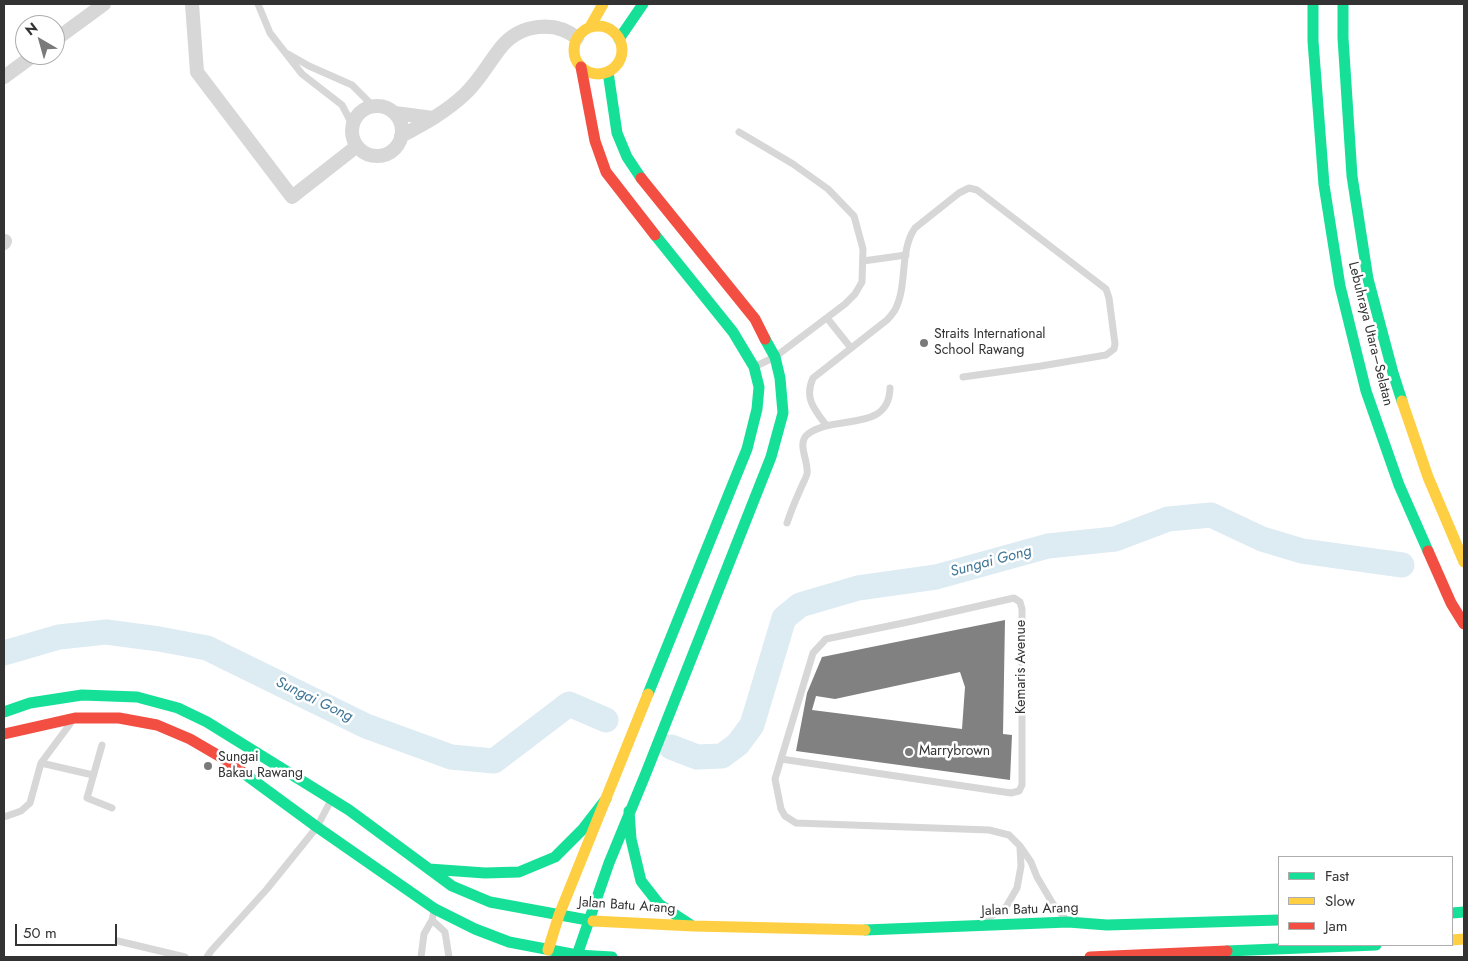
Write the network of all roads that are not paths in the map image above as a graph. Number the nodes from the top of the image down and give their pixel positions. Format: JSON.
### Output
{"nodes":[{"id":1,"x":104,"y":4,"type":"edge"},
{"id":2,"x":192,"y":4,"type":"edge"},
{"id":3,"x":258,"y":4,"type":"edge"},
{"id":4,"x":603,"y":4,"type":"edge"},
{"id":5,"x":643,"y":4,"type":"edge"},
{"id":6,"x":1313,"y":4,"type":"edge"},
{"id":7,"x":1343,"y":4,"type":"edge"},
{"id":8,"x":590,"y":27,"type":"junction"},
{"id":9,"x":65,"y":33,"type":"edge"},
{"id":10,"x":577,"y":38,"type":"junction"},
{"id":11,"x":619,"y":39,"type":"junction"},
{"id":12,"x":284,"y":52,"type":"junction"},
{"id":13,"x":21,"y":65,"type":"edge"},
{"id":14,"x":581,"y":67,"type":"junction"},
{"id":15,"x":608,"y":72,"type":"junction"},
{"id":16,"x":4,"y":78,"type":"edge"},
{"id":17,"x":373,"y":106,"type":"junction"},
{"id":18,"x":395,"y":113,"type":"junction"},
{"id":19,"x":433,"y":118,"type":"junction"},
{"id":20,"x":352,"y":124,"type":"junction"},
{"id":21,"x":739,"y":132,"type":"dead end"},
{"id":22,"x":401,"y":136,"type":"junction"},
{"id":23,"x":357,"y":146,"type":"junction"},
{"id":24,"x":906,"y":255,"type":"junction"},
{"id":25,"x":863,"y":261,"type":"junction"},
{"id":26,"x":827,"y":318,"type":"junction"},
{"id":27,"x":851,"y":348,"type":"junction"},
{"id":28,"x":775,"y":356,"type":"junction"},
{"id":29,"x":754,"y":367,"type":"junction"},
{"id":30,"x":963,"y":377,"type":"dead end"},
{"id":31,"x":890,"y":388,"type":"dead end"},
{"id":32,"x":826,"y":425,"type":"junction"},
{"id":33,"x":786,"y":523,"type":"dead end"},
{"id":34,"x":1464,"y":562,"type":"edge"},
{"id":35,"x":1464,"y":624,"type":"edge"},
{"id":36,"x":4,"y":712,"type":"edge"},
{"id":37,"x":75,"y":718,"type":"junction"},
{"id":38,"x":4,"y":734,"type":"edge"},
{"id":39,"x":102,"y":745,"type":"dead end"},
{"id":40,"x":781,"y":759,"type":"junction"},
{"id":41,"x":41,"y":763,"type":"junction"},
{"id":42,"x":93,"y":775,"type":"junction"},
{"id":43,"x":606,"y":799,"type":"junction"},
{"id":44,"x":331,"y":800,"type":"junction"},
{"id":45,"x":112,"y":808,"type":"dead end"},
{"id":46,"x":629,"y":811,"type":"junction"},
{"id":47,"x":4,"y":817,"type":"edge"},
{"id":48,"x":317,"y":826,"type":"junction"},
{"id":49,"x":1020,"y":846,"type":"junction"},
{"id":50,"x":426,"y":868,"type":"junction"},
{"id":51,"x":434,"y":914,"type":"junction"},
{"id":52,"x":560,"y":915,"type":"junction"},
{"id":53,"x":1278,"y":920,"type":"edge"},
{"id":54,"x":588,"y":921,"type":"junction"},
{"id":55,"x":1068,"y":922,"type":"junction"},
{"id":56,"x":693,"y":926,"type":"junction"},
{"id":57,"x":976,"y":926,"type":"junction"},
{"id":58,"x":118,"y":941,"type":"dead end"},
{"id":59,"x":1349,"y":946,"type":"edge"},
{"id":60,"x":539,"y":950,"type":"junction"},
{"id":61,"x":577,"y":955,"type":"junction"},
{"id":62,"x":185,"y":957,"type":"edge"},
{"id":63,"x":207,"y":957,"type":"edge"},
{"id":64,"x":421,"y":957,"type":"edge"},
{"id":65,"x":449,"y":957,"type":"edge"},
{"id":66,"x":612,"y":957,"type":"edge"},
{"id":67,"x":1090,"y":957,"type":"edge"}],
"edges":[{"from":1,"to":9,"type":"street"},
{"from":2,"to":23,"type":"street"},
{"from":3,"to":12,"type":"lane"},
{"from":4,"to":8,"type":"main road"},
{"from":5,"to":11,"type":"main road"},
{"from":6,"to":35,"type":"main road","name":"Lebuhraya Utara–Selatan"},
{"from":7,"to":34,"type":"main road","name":"Lebuhraya Utara–Selatan"},
{"from":8,"to":10,"type":"main road"},
{"from":8,"to":11,"type":"main road"},
{"from":10,"to":14,"type":"main road"},
{"from":10,"to":19,"type":"street"},
{"from":11,"to":15,"type":"main road"},
{"from":12,"to":17,"type":"lane"},
{"from":12,"to":20,"type":"lane"},
{"from":13,"to":16,"type":"street"},
{"from":14,"to":15,"type":"main road"},
{"from":14,"to":29,"type":"main road"},
{"from":15,"to":28,"type":"main road"},
{"from":17,"to":18,"type":"street"},
{"from":17,"to":20,"type":"street"},
{"from":18,"to":19,"type":"street"},
{"from":18,"to":22,"type":"street"},
{"from":19,"to":22,"type":"street"},
{"from":20,"to":23,"type":"street"},
{"from":21,"to":25,"type":"lane"},
{"from":22,"to":23,"type":"street"},
{"from":24,"to":25,"type":"lane"},
{"from":24,"to":27,"type":"lane"},
{"from":24,"to":30,"type":"lane"},
{"from":25,"to":26,"type":"lane"},
{"from":26,"to":27,"type":"lane"},
{"from":26,"to":28,"type":"lane"},
{"from":27,"to":32,"type":"lane"},
{"from":28,"to":29,"type":"lane"},
{"from":28,"to":46,"type":"main road"},
{"from":29,"to":43,"type":"main road"},
{"from":31,"to":32,"type":"lane"},
{"from":32,"to":33,"type":"lane"},
{"from":36,"to":44,"type":"main road","name":"Jalan Batu Arang"},
{"from":37,"to":38,"type":"main road"},
{"from":37,"to":41,"type":"lane"},
{"from":37,"to":48,"type":"main road"},
{"from":39,"to":42,"type":"lane"},
{"from":40,"to":40,"type":"lane","name":"Kemaris Avenue"},
{"from":40,"to":49,"type":"lane","name":"Kemaris Avenue"},
{"from":41,"to":42,"type":"lane"},
{"from":41,"to":47,"type":"lane"},
{"from":42,"to":45,"type":"lane"},
{"from":43,"to":50,"type":"main road"},
{"from":43,"to":52,"type":"main road"},
{"from":44,"to":48,"type":"lane"},
{"from":44,"to":50,"type":"main road","name":"Jalan Batu Arang"},
{"from":46,"to":54,"type":"main road"},
{"from":46,"to":56,"type":"main road"},
{"from":48,"to":51,"type":"main road"},
{"from":48,"to":63,"type":"lane"},
{"from":49,"to":55,"type":"lane","name":"Kemaris Avenue"},
{"from":49,"to":57,"type":"lane"},
{"from":50,"to":52,"type":"main road","name":"Jalan Batu Arang"},
{"from":51,"to":60,"type":"main road"},
{"from":51,"to":64,"type":"lane"},
{"from":51,"to":65,"type":"lane"},
{"from":52,"to":54,"type":"main road","name":"Jalan Batu Arang"},
{"from":52,"to":60,"type":"main road"},
{"from":53,"to":55,"type":"main road","name":"Jalan Batu Arang"},
{"from":54,"to":56,"type":"main road","name":"Jalan Batu Arang"},
{"from":54,"to":61,"type":"main road"},
{"from":55,"to":57,"type":"main road","name":"Jalan Batu Arang"},
{"from":56,"to":57,"type":"main road","name":"Jalan Batu Arang"},
{"from":58,"to":62,"type":"lane"},
{"from":59,"to":67,"type":"main road"},
{"from":60,"to":61,"type":"main road"},
{"from":61,"to":66,"type":"main road"}]}
